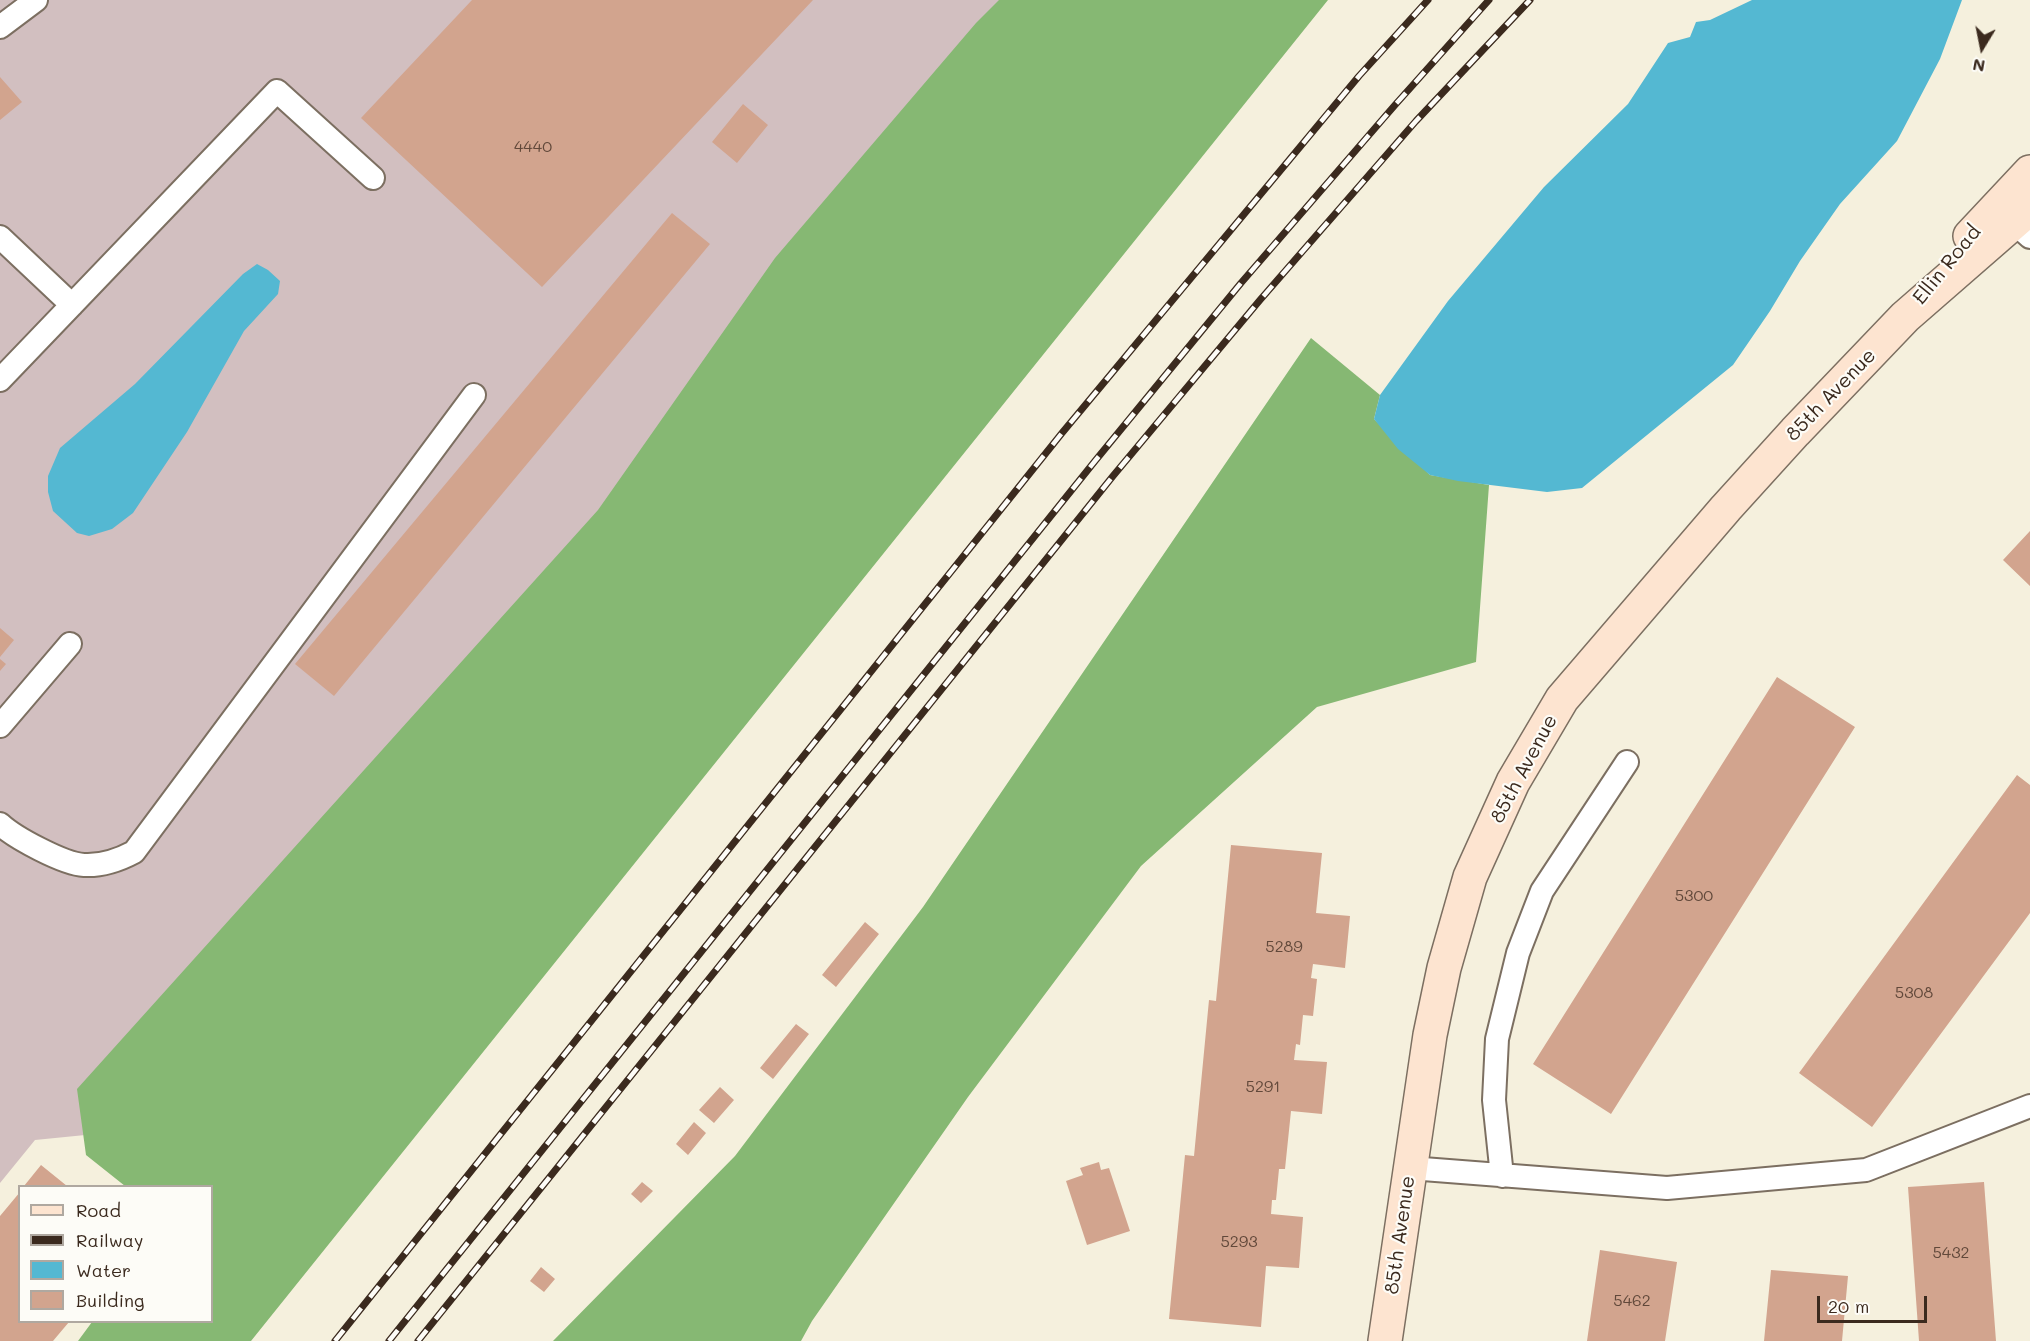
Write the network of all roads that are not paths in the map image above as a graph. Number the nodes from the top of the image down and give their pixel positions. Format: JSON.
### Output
{"nodes":[{"id":1,"x":36,"y":0,"type":"edge"},
{"id":2,"x":0,"y":27,"type":"edge"},
{"id":3,"x":2030,"y":172,"type":"edge"},
{"id":4,"x":373,"y":178,"type":"dead end"},
{"id":5,"x":2024,"y":222,"type":"edge"},
{"id":6,"x":0,"y":237,"type":"edge"},
{"id":7,"x":72,"y":305,"type":"junction"},
{"id":8,"x":1905,"y":317,"type":"junction"},
{"id":9,"x":0,"y":380,"type":"edge"},
{"id":10,"x":474,"y":395,"type":"dead end"},
{"id":11,"x":70,"y":644,"type":"dead end"},
{"id":12,"x":0,"y":726,"type":"edge"},
{"id":13,"x":1627,"y":762,"type":"dead end"},
{"id":14,"x":0,"y":824,"type":"edge"},
{"id":15,"x":2030,"y":1106,"type":"edge"},
{"id":16,"x":1410,"y":1168,"type":"junction"},
{"id":17,"x":1502,"y":1176,"type":"junction"},
{"id":18,"x":1385,"y":1341,"type":"edge"}],
"edges":[{"from":1,"to":2,"type":"lane"},
{"from":3,"to":8,"type":"street","name":"Ellin Road"},
{"from":4,"to":7,"type":"lane"},
{"from":5,"to":8,"type":"street","name":"Ellin Road"},
{"from":6,"to":7,"type":"lane"},
{"from":7,"to":9,"type":"lane"},
{"from":8,"to":16,"type":"street","name":"85th Avenue"},
{"from":10,"to":14,"type":"lane"},
{"from":11,"to":12,"type":"lane"},
{"from":13,"to":17,"type":"lane"},
{"from":15,"to":17,"type":"lane"},
{"from":16,"to":17,"type":"lane"},
{"from":16,"to":18,"type":"street","name":"85th Avenue"}]}
